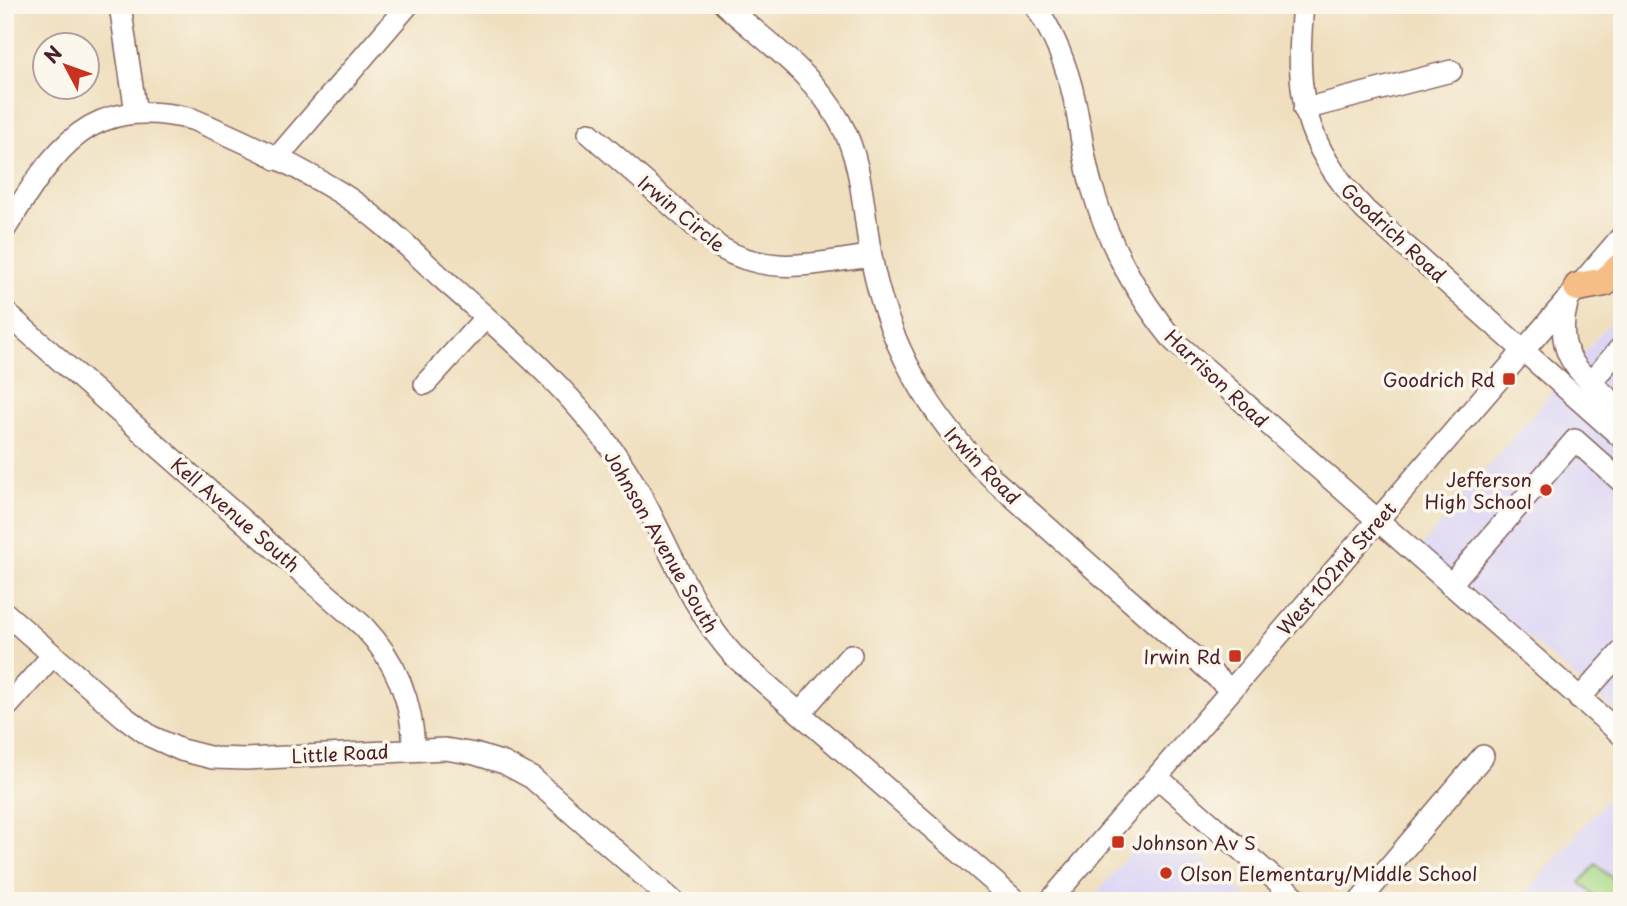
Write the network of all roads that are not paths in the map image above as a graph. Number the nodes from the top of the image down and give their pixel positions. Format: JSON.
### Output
{"nodes":[{"id":1,"x":408,"y":5,"type":"edge"},
{"id":2,"x":724,"y":5,"type":"edge"},
{"id":3,"x":1035,"y":5,"type":"edge"},
{"id":4,"x":1303,"y":5,"type":"edge"},
{"id":5,"x":121,"y":12,"type":"dead end"},
{"id":6,"x":1451,"y":71,"type":"dead end"},
{"id":7,"x":1304,"y":109,"type":"junction"},
{"id":8,"x":136,"y":113,"type":"junction"},
{"id":9,"x":589,"y":133,"type":"dead end"},
{"id":10,"x":276,"y":159,"type":"junction"},
{"id":11,"x":5,"y":229,"type":"edge"},
{"id":12,"x":1622,"y":236,"type":"edge"},
{"id":13,"x":871,"y":257,"type":"junction"},
{"id":14,"x":1622,"y":266,"type":"edge"},
{"id":15,"x":1574,"y":293,"type":"junction"},
{"id":16,"x":5,"y":312,"type":"edge"},
{"id":17,"x":486,"y":317,"type":"junction"},
{"id":18,"x":1622,"y":346,"type":"edge"},
{"id":19,"x":1525,"y":349,"type":"junction"},
{"id":20,"x":1591,"y":382,"type":"junction"},
{"id":21,"x":425,"y":384,"type":"dead end"},
{"id":22,"x":1622,"y":410,"type":"edge"},
{"id":23,"x":1622,"y":438,"type":"edge"},
{"id":24,"x":1622,"y":482,"type":"edge"},
{"id":25,"x":1377,"y":521,"type":"junction"},
{"id":26,"x":1450,"y":585,"type":"junction"},
{"id":27,"x":5,"y":613,"type":"edge"},
{"id":28,"x":1622,"y":651,"type":"edge"},
{"id":29,"x":53,"y":655,"type":"junction"},
{"id":30,"x":851,"y":655,"type":"dead end"},
{"id":31,"x":1231,"y":691,"type":"junction"},
{"id":32,"x":1579,"y":699,"type":"junction"},
{"id":33,"x":5,"y":709,"type":"edge"},
{"id":34,"x":800,"y":713,"type":"junction"},
{"id":35,"x":1622,"y":735,"type":"edge"},
{"id":36,"x":414,"y":749,"type":"junction"},
{"id":37,"x":1483,"y":756,"type":"dead end"},
{"id":38,"x":1157,"y":777,"type":"junction"},
{"id":39,"x":673,"y":901,"type":"edge"},
{"id":40,"x":1016,"y":901,"type":"edge"},
{"id":41,"x":1050,"y":901,"type":"edge"},
{"id":42,"x":1300,"y":901,"type":"edge"},
{"id":43,"x":1360,"y":901,"type":"edge"}],
"edges":[{"from":1,"to":10,"type":"street"},
{"from":2,"to":13,"type":"street","name":"Irwin Road"},
{"from":3,"to":25,"type":"street","name":"Harrison Road"},
{"from":4,"to":7,"type":"street","name":"Goodrich Road"},
{"from":5,"to":8,"type":"street"},
{"from":6,"to":7,"type":"street"},
{"from":7,"to":19,"type":"street","name":"Goodrich Road"},
{"from":8,"to":10,"type":"street","name":"Johnson Avenue South"},
{"from":8,"to":11,"type":"street","name":"Johnson Avenue South"},
{"from":9,"to":13,"type":"street","name":"Irwin Circle"},
{"from":10,"to":17,"type":"street","name":"Johnson Avenue South"},
{"from":12,"to":15,"type":"street","name":"West 102nd Street"},
{"from":13,"to":31,"type":"street","name":"Irwin Road"},
{"from":14,"to":15,"type":"main road"},
{"from":15,"to":19,"type":"street","name":"West 102nd Street"},
{"from":15,"to":20,"type":"street"},
{"from":16,"to":36,"type":"street","name":"Kell Avenue South"},
{"from":17,"to":21,"type":"street"},
{"from":17,"to":34,"type":"street","name":"Johnson Avenue South"},
{"from":18,"to":20,"type":"street"},
{"from":19,"to":23,"type":"street","name":"Goodrich Road"},
{"from":19,"to":25,"type":"street","name":"West 102nd Street"},
{"from":20,"to":22,"type":"street"},
{"from":24,"to":26,"type":"street"},
{"from":25,"to":26,"type":"street","name":"Harrison Road"},
{"from":25,"to":31,"type":"street","name":"West 102nd Street"},
{"from":26,"to":32,"type":"street","name":"Harrison Road"},
{"from":27,"to":29,"type":"street","name":"Little Road"},
{"from":28,"to":32,"type":"street"},
{"from":29,"to":33,"type":"street"},
{"from":29,"to":36,"type":"street","name":"Little Road"},
{"from":30,"to":34,"type":"street"},
{"from":31,"to":38,"type":"street","name":"West 102nd Street"},
{"from":32,"to":35,"type":"street","name":"Harrison Road"},
{"from":34,"to":40,"type":"street","name":"Johnson Avenue South"},
{"from":36,"to":39,"type":"street","name":"Little Road"},
{"from":37,"to":43,"type":"street"},
{"from":38,"to":41,"type":"street","name":"West 102nd Street"},
{"from":38,"to":42,"type":"street"}]}
